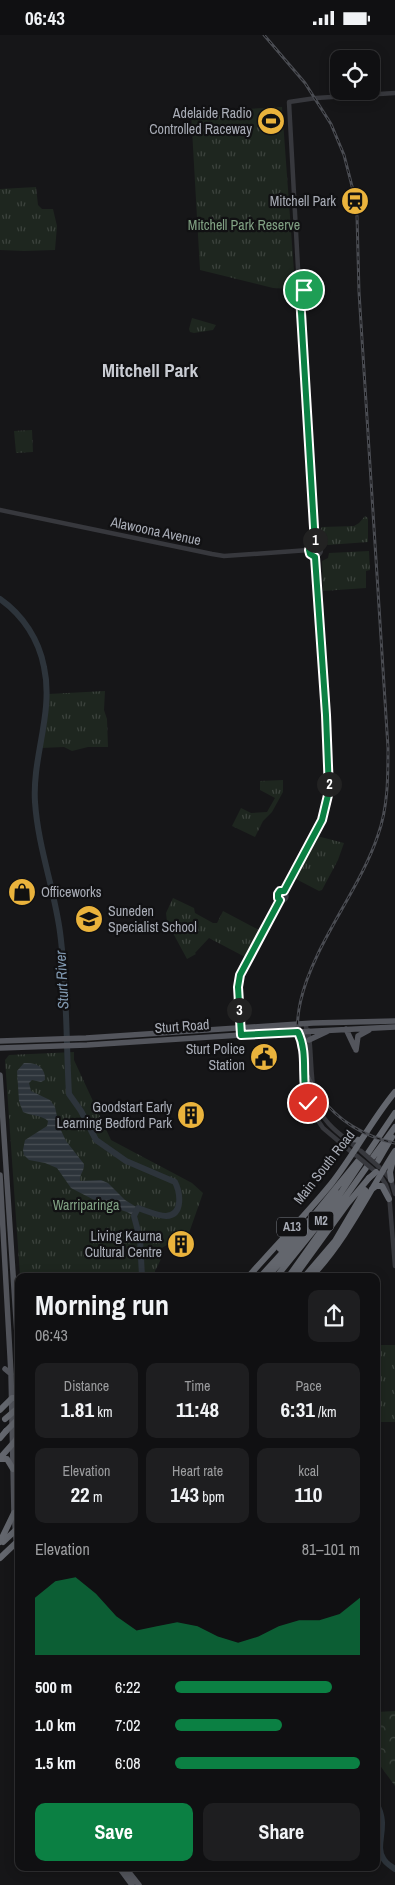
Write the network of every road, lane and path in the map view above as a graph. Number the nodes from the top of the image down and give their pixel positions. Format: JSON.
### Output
{"nodes":[{"id":1,"x":395,"y":93,"type":"edge"},
{"id":2,"x":0,"y":510,"type":"edge"},
{"id":3,"x":315,"y":544,"type":"junction"},
{"id":4,"x":309,"y":550,"type":"junction"},
{"id":5,"x":315,"y":557,"type":"junction"},
{"id":6,"x":395,"y":1021,"type":"edge"},
{"id":7,"x":306,"y":1024,"type":"junction"},
{"id":8,"x":395,"y":1027,"type":"edge"},
{"id":9,"x":374,"y":1028,"type":"junction"},
{"id":10,"x":346,"y":1029,"type":"junction"},
{"id":11,"x":332,"y":1030,"type":"junction"},
{"id":12,"x":240,"y":1031,"type":"junction"},
{"id":13,"x":304,"y":1031,"type":"junction"},
{"id":14,"x":1,"y":1039,"type":"edge"},
{"id":15,"x":309,"y":1040,"type":"junction"},
{"id":16,"x":38,"y":1047,"type":"junction"},
{"id":17,"x":0,"y":1048,"type":"edge"},
{"id":18,"x":0,"y":1054,"type":"edge"},
{"id":19,"x":0,"y":1075,"type":"edge"},
{"id":20,"x":314,"y":1083,"type":"junction"},
{"id":21,"x":395,"y":1092,"type":"edge"},
{"id":22,"x":306,"y":1099,"type":"junction"},
{"id":23,"x":316,"y":1100,"type":"junction"},
{"id":24,"x":395,"y":1113,"type":"edge"},
{"id":25,"x":323,"y":1117,"type":"junction"},
{"id":26,"x":318,"y":1122,"type":"junction"},
{"id":27,"x":395,"y":1127,"type":"edge"},
{"id":28,"x":395,"y":1131,"type":"edge"},
{"id":29,"x":346,"y":1139,"type":"junction"},
{"id":30,"x":361,"y":1140,"type":"junction"},
{"id":31,"x":395,"y":1149,"type":"edge"},
{"id":32,"x":395,"y":1155,"type":"edge"},
{"id":33,"x":0,"y":1163,"type":"edge"},
{"id":34,"x":371,"y":1165,"type":"junction"},
{"id":35,"x":7,"y":1168,"type":"junction"},
{"id":36,"x":0,"y":1175,"type":"edge"},
{"id":37,"x":362,"y":1189,"type":"junction"},
{"id":38,"x":372,"y":1189,"type":"junction"},
{"id":39,"x":393,"y":1197,"type":"edge"},
{"id":40,"x":9,"y":1203,"type":"junction"},
{"id":41,"x":1,"y":1210,"type":"junction"},
{"id":42,"x":12,"y":1253,"type":"junction"},
{"id":43,"x":3,"y":1264,"type":"edge"},
{"id":44,"x":395,"y":1266,"type":"edge"},
{"id":45,"x":254,"y":1273,"type":"edge"},
{"id":46,"x":264,"y":1273,"type":"edge"},
{"id":47,"x":274,"y":1273,"type":"edge"},
{"id":48,"x":291,"y":1273,"type":"edge"},
{"id":49,"x":297,"y":1273,"type":"edge"},
{"id":50,"x":307,"y":1273,"type":"edge"},
{"id":51,"x":315,"y":1273,"type":"edge"},
{"id":52,"x":7,"y":1289,"type":"junction"},
{"id":53,"x":15,"y":1294,"type":"joint"},
{"id":54,"x":6,"y":1369,"type":"dead end"},
{"id":55,"x":15,"y":1373,"type":"edge"},
{"id":56,"x":11,"y":1374,"type":"junction"},
{"id":57,"x":15,"y":1393,"type":"edge"},
{"id":58,"x":15,"y":1399,"type":"edge"},
{"id":59,"x":0,"y":1410,"type":"edge"},
{"id":60,"x":15,"y":1411,"type":"edge"},
{"id":61,"x":15,"y":1413,"type":"edge"},
{"id":62,"x":2,"y":1422,"type":"edge"},
{"id":63,"x":15,"y":1422,"type":"edge"},
{"id":64,"x":0,"y":1438,"type":"edge"},
{"id":65,"x":15,"y":1439,"type":"edge"},
{"id":66,"x":13,"y":1443,"type":"junction"},
{"id":67,"x":0,"y":1458,"type":"edge"},
{"id":68,"x":13,"y":1469,"type":"junction"},
{"id":69,"x":14,"y":1513,"type":"junction"},
{"id":70,"x":15,"y":1518,"type":"edge"},
{"id":71,"x":15,"y":1531,"type":"edge"},
{"id":72,"x":0,"y":1544,"type":"edge"},
{"id":73,"x":15,"y":1544,"type":"edge"},
{"id":74,"x":1,"y":1557,"type":"edge"},
{"id":75,"x":15,"y":1558,"type":"edge"},
{"id":76,"x":122,"y":1871,"type":"edge"},
{"id":77,"x":128,"y":1871,"type":"edge"},
{"id":78,"x":132,"y":1885,"type":"edge"},
{"id":79,"x":139,"y":1885,"type":"edge"}],
"edges":[{"from":1,"to":3,"type":"street"},
{"from":2,"to":4,"type":"street","name":"Alawoona Avenue"},
{"from":3,"to":4,"type":"street"},
{"from":3,"to":5,"type":"street"},
{"from":4,"to":5,"type":"street"},
{"from":5,"to":12,"type":"street"},
{"from":6,"to":7,"type":"main road","name":"Sturt Road"},
{"from":7,"to":12,"type":"main road","name":"Sturt Road"},
{"from":7,"to":13,"type":"street"},
{"from":8,"to":9,"type":"main road","name":"Sturt Road"},
{"from":9,"to":10,"type":"main road","name":"Sturt Road"},
{"from":9,"to":10,"type":"main road"},
{"from":10,"to":11,"type":"main road","name":"Sturt Road"},
{"from":11,"to":13,"type":"main road","name":"Sturt Road"},
{"from":11,"to":15,"type":"main road"},
{"from":12,"to":13,"type":"main road","name":"Sturt Road"},
{"from":12,"to":14,"type":"main road","name":"Sturt Road"},
{"from":12,"to":16,"type":"main road","name":"Sturt Road"},
{"from":13,"to":15,"type":"street"},
{"from":13,"to":22,"type":"street"},
{"from":15,"to":20,"type":"street"},
{"from":16,"to":17,"type":"main road","name":"Sturt Road"},
{"from":16,"to":18,"type":"main road"},
{"from":19,"to":35,"type":"main road"},
{"from":20,"to":22,"type":"street"},
{"from":20,"to":23,"type":"street"},
{"from":21,"to":30,"type":"highway","name":"Main South Road","number":"A13"},
{"from":22,"to":23,"type":"street"},
{"from":22,"to":26,"type":"street"},
{"from":23,"to":25,"type":"street"},
{"from":24,"to":34,"type":"highway","number":"M2"},
{"from":25,"to":26,"type":"street"},
{"from":25,"to":29,"type":"street"},
{"from":26,"to":34,"type":"street"},
{"from":27,"to":34,"type":"highway","number":"M2"},
{"from":28,"to":34,"type":"highway"},
{"from":29,"to":30,"type":"highway"},
{"from":29,"to":34,"type":"street"},
{"from":30,"to":34,"type":"highway","name":"Main South Road","number":"A13"},
{"from":31,"to":34,"type":"highway","name":"Main South Road","number":"A13"},
{"from":32,"to":34,"type":"highway"},
{"from":33,"to":35,"type":"main road"},
{"from":34,"to":37,"type":"highway"},
{"from":34,"to":38,"type":"highway","name":"Main South Road","number":"A13"},
{"from":34,"to":39,"type":"street"},
{"from":34,"to":45,"type":"highway","name":"Main South Road","number":"A13"},
{"from":34,"to":46,"type":"highway"},
{"from":34,"to":47,"type":"highway"},
{"from":34,"to":48,"type":"highway","number":"M2"},
{"from":35,"to":40,"type":"main road"},
{"from":36,"to":41,"type":"main road"},
{"from":37,"to":49,"type":"highway"},
{"from":37,"to":50,"type":"highway"},
{"from":38,"to":39,"type":"highway"},
{"from":38,"to":51,"type":"highway","name":"Main South Road","number":"A13"},
{"from":39,"to":44,"type":"street"},
{"from":40,"to":41,"type":"main road"},
{"from":40,"to":42,"type":"main road"},
{"from":41,"to":43,"type":"main road"},
{"from":42,"to":43,"type":"main road"},
{"from":42,"to":53,"type":"main road"},
{"from":43,"to":52,"type":"main road"},
{"from":52,"to":53,"type":"main road"},
{"from":52,"to":56,"type":"main road"},
{"from":54,"to":56,"type":"main road"},
{"from":55,"to":56,"type":"main road"},
{"from":56,"to":57,"type":"main road"},
{"from":58,"to":59,"type":"highway"},
{"from":60,"to":62,"type":"highway","bridge":true},
{"from":61,"to":66,"type":"main road"},
{"from":63,"to":64,"type":"highway","bridge":true},
{"from":65,"to":66,"type":"highway"},
{"from":66,"to":67,"type":"highway"},
{"from":66,"to":68,"type":"main road"},
{"from":67,"to":68,"type":"highway"},
{"from":68,"to":69,"type":"main road"},
{"from":69,"to":70,"type":"main road"},
{"from":69,"to":72,"type":"highway"},
{"from":71,"to":72,"type":"highway"},
{"from":73,"to":74,"type":"highway"},
{"from":74,"to":75,"type":"main road"},
{"from":76,"to":78,"type":"main road"},
{"from":77,"to":79,"type":"main road"}]}
